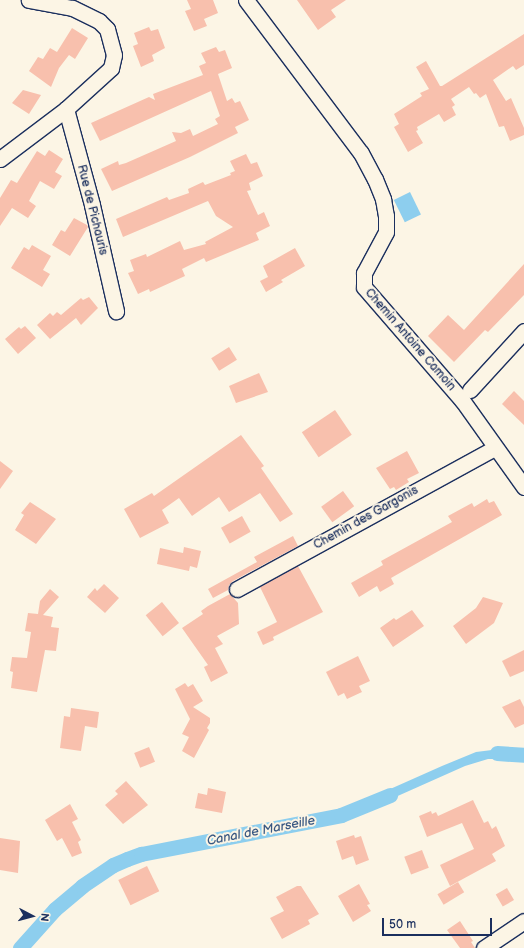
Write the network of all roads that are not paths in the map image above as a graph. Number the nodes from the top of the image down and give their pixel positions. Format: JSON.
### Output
{"nodes":[{"id":1,"x":30,"y":0,"type":"edge"},
{"id":2,"x":246,"y":0,"type":"edge"},
{"id":3,"x":66,"y":109,"type":"junction"},
{"id":4,"x":0,"y":160,"type":"edge"},
{"id":5,"x":116,"y":311,"type":"dead end"},
{"id":6,"x":524,"y":331,"type":"edge"},
{"id":7,"x":470,"y":390,"type":"dead end"},
{"id":8,"x":495,"y":448,"type":"junction"},
{"id":9,"x":524,"y":487,"type":"edge"},
{"id":10,"x":237,"y":589,"type":"dead end"},
{"id":11,"x":524,"y":921,"type":"edge"},
{"id":12,"x":484,"y":948,"type":"edge"}],
"edges":[{"from":1,"to":3,"type":"street"},
{"from":2,"to":8,"type":"street","name":"Chemin Antoine Camoin"},
{"from":3,"to":4,"type":"street"},
{"from":3,"to":5,"type":"street","name":"Rue de Pichauris"},
{"from":6,"to":7,"type":"street"},
{"from":8,"to":9,"type":"street","name":"Chemin Antoine Camoin"},
{"from":8,"to":10,"type":"street","name":"Chemin des Gargonis"},
{"from":11,"to":12,"type":"street"}]}
